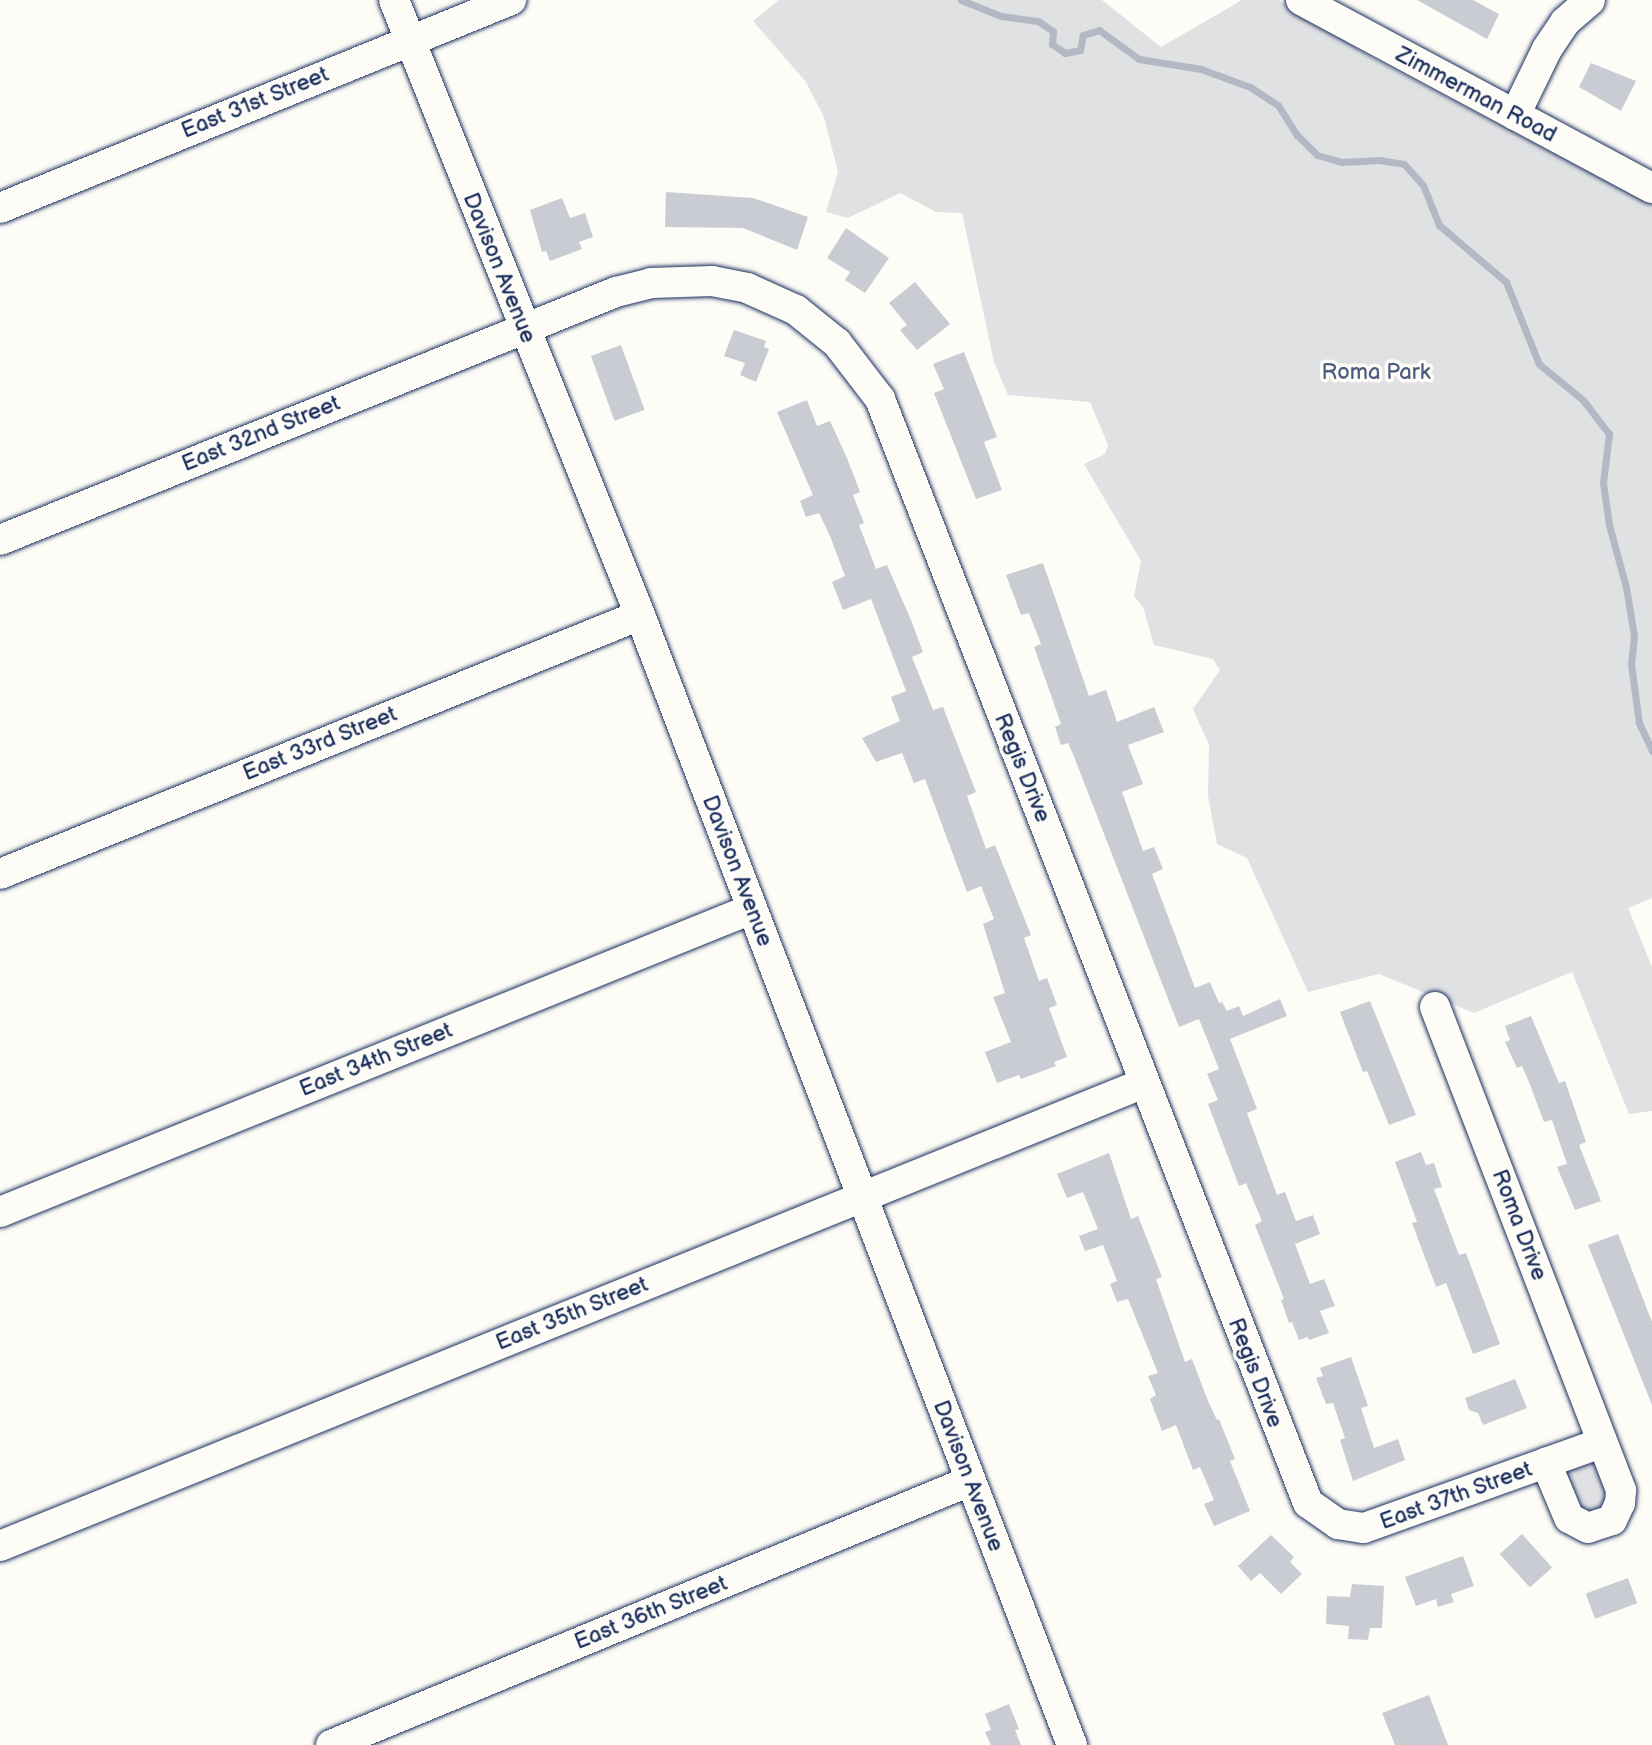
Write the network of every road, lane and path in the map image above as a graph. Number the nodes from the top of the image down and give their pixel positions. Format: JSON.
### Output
{"nodes":[{"id":1,"x":394,"y":0,"type":"edge"},
{"id":2,"x":511,"y":0,"type":"edge"},
{"id":3,"x":1301,"y":0,"type":"edge"},
{"id":4,"x":1590,"y":0,"type":"edge"},
{"id":5,"x":409,"y":40,"type":"junction"},
{"id":6,"x":1515,"y":115,"type":"junction"},
{"id":7,"x":1652,"y":188,"type":"edge"},
{"id":8,"x":0,"y":208,"type":"edge"},
{"id":9,"x":523,"y":330,"type":"junction"},
{"id":10,"x":0,"y":540,"type":"edge"},
{"id":11,"x":640,"y":615,"type":"junction"},
{"id":12,"x":0,"y":874,"type":"edge"},
{"id":13,"x":752,"y":909,"type":"junction"},
{"id":14,"x":1435,"y":1007,"type":"dead end"},
{"id":15,"x":1144,"y":1083,"type":"junction"},
{"id":16,"x":860,"y":1198,"type":"junction"},
{"id":17,"x":0,"y":1212,"type":"edge"},
{"id":18,"x":1602,"y":1443,"type":"junction"},
{"id":19,"x":1546,"y":1463,"type":"junction"},
{"id":20,"x":970,"y":1481,"type":"junction"},
{"id":21,"x":1321,"y":1514,"type":"joint"},
{"id":22,"x":0,"y":1546,"type":"edge"},
{"id":23,"x":331,"y":1745,"type":"edge"},
{"id":24,"x":1072,"y":1745,"type":"edge"}],
"edges":[{"from":1,"to":5,"type":"street","name":"Davison Avenue"},
{"from":2,"to":5,"type":"street","name":"East 31st Street"},
{"from":3,"to":6,"type":"street","name":"Zimmerman Road"},
{"from":4,"to":6,"type":"street"},
{"from":5,"to":8,"type":"street","name":"East 31st Street"},
{"from":5,"to":9,"type":"street","name":"Davison Avenue"},
{"from":6,"to":7,"type":"street","name":"Zimmerman Road"},
{"from":9,"to":10,"type":"street","name":"East 32nd Street"},
{"from":9,"to":11,"type":"street","name":"Davison Avenue"},
{"from":9,"to":15,"type":"street","name":"Regis Drive"},
{"from":11,"to":12,"type":"street","name":"East 33rd Street"},
{"from":11,"to":13,"type":"street","name":"Davison Avenue"},
{"from":13,"to":16,"type":"street","name":"Davison Avenue"},
{"from":13,"to":17,"type":"street","name":"East 34th Street"},
{"from":14,"to":18,"type":"street","name":"Roma Drive"},
{"from":15,"to":16,"type":"street","name":"East 35th Street"},
{"from":15,"to":21,"type":"street","name":"Regis Drive"},
{"from":16,"to":20,"type":"street","name":"Davison Avenue"},
{"from":16,"to":22,"type":"street","name":"East 35th Street"},
{"from":18,"to":19,"type":"street","name":"East 37th Street"},
{"from":18,"to":19,"type":"street","name":"East 37th Street"},
{"from":19,"to":21,"type":"street","name":"East 37th Street"},
{"from":20,"to":23,"type":"street","name":"East 36th Street"},
{"from":20,"to":24,"type":"street","name":"Davison Avenue"}]}
